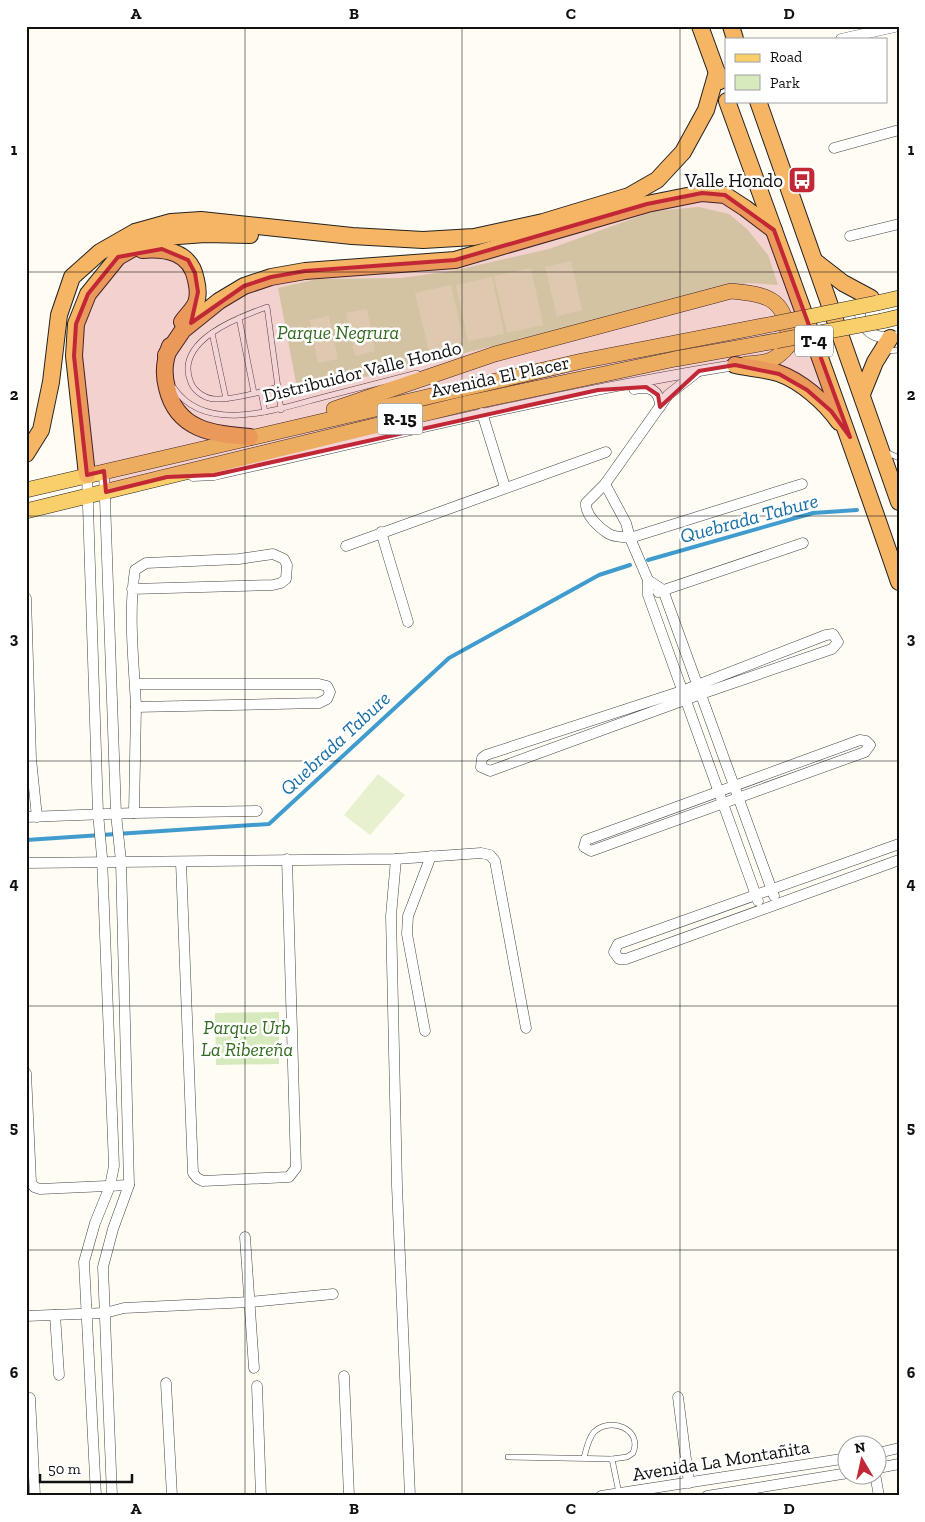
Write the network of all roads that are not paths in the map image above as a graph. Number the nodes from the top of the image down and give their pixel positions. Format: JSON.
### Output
{"nodes":[{"id":1,"x":700,"y":26,"type":"edge"},
{"id":2,"x":730,"y":26,"type":"edge"},
{"id":3,"x":899,"y":26,"type":"edge"},
{"id":4,"x":735,"y":38,"type":"edge"},
{"id":5,"x":846,"y":38,"type":"edge"},
{"id":6,"x":717,"y":72,"type":"junction"},
{"id":7,"x":725,"y":94,"type":"edge"},
{"id":8,"x":728,"y":102,"type":"edge"},
{"id":9,"x":758,"y":102,"type":"edge"},
{"id":10,"x":899,"y":130,"type":"edge"},
{"id":11,"x":834,"y":148,"type":"dead end"},
{"id":12,"x":899,"y":224,"type":"edge"},
{"id":13,"x":774,"y":230,"type":"junction"},
{"id":14,"x":352,"y":236,"type":"junction"},
{"id":15,"x":850,"y":236,"type":"dead end"},
{"id":16,"x":118,"y":257,"type":"junction"},
{"id":17,"x":815,"y":261,"type":"junction"},
{"id":18,"x":899,"y":291,"type":"edge"},
{"id":19,"x":899,"y":298,"type":"edge"},
{"id":20,"x":874,"y":300,"type":"junction"},
{"id":21,"x":899,"y":317,"type":"edge"},
{"id":22,"x":239,"y":318,"type":"junction"},
{"id":23,"x":212,"y":332,"type":"junction"},
{"id":24,"x":892,"y":344,"type":"edge"},
{"id":25,"x":495,"y":354,"type":"junction"},
{"id":26,"x":166,"y":355,"type":"junction"},
{"id":27,"x":735,"y":365,"type":"junction"},
{"id":28,"x":699,"y":371,"type":"junction"},
{"id":29,"x":164,"y":372,"type":"junction"},
{"id":30,"x":278,"y":387,"type":"junction"},
{"id":31,"x":598,"y":390,"type":"junction"},
{"id":32,"x":261,"y":392,"type":"junction"},
{"id":33,"x":254,"y":393,"type":"junction"},
{"id":34,"x":862,"y":394,"type":"junction"},
{"id":35,"x":226,"y":399,"type":"junction"},
{"id":36,"x":660,"y":407,"type":"junction"},
{"id":37,"x":280,"y":410,"type":"junction"},
{"id":38,"x":265,"y":412,"type":"junction"},
{"id":39,"x":482,"y":413,"type":"junction"},
{"id":40,"x":277,"y":430,"type":"junction"},
{"id":41,"x":250,"y":437,"type":"junction"},
{"id":42,"x":850,"y":437,"type":"junction"},
{"id":43,"x":881,"y":449,"type":"junction"},
{"id":44,"x":606,"y":452,"type":"dead end"},
{"id":45,"x":26,"y":454,"type":"edge"},
{"id":46,"x":899,"y":458,"type":"edge"},
{"id":47,"x":104,"y":472,"type":"junction"},
{"id":48,"x":87,"y":476,"type":"junction"},
{"id":49,"x":167,"y":477,"type":"junction"},
{"id":50,"x":605,"y":484,"type":"junction"},
{"id":51,"x":802,"y":484,"type":"dead end"},
{"id":52,"x":505,"y":487,"type":"junction"},
{"id":53,"x":26,"y":490,"type":"edge"},
{"id":54,"x":106,"y":492,"type":"junction"},
{"id":55,"x":87,"y":496,"type":"junction"},
{"id":56,"x":899,"y":502,"type":"edge"},
{"id":57,"x":26,"y":511,"type":"edge"},
{"id":58,"x":381,"y":532,"type":"junction"},
{"id":59,"x":630,"y":538,"type":"junction"},
{"id":60,"x":803,"y":543,"type":"dead end"},
{"id":61,"x":346,"y":546,"type":"dead end"},
{"id":62,"x":648,"y":580,"type":"junction"},
{"id":63,"x":899,"y":582,"type":"edge"},
{"id":64,"x":132,"y":589,"type":"junction"},
{"id":65,"x":663,"y":590,"type":"junction"},
{"id":66,"x":648,"y":595,"type":"junction"},
{"id":67,"x":26,"y":598,"type":"edge"},
{"id":68,"x":408,"y":622,"type":"dead end"},
{"id":69,"x":135,"y":684,"type":"junction"},
{"id":70,"x":699,"y":689,"type":"junction"},
{"id":71,"x":684,"y":695,"type":"junction"},
{"id":72,"x":136,"y":707,"type":"junction"},
{"id":73,"x":824,"y":754,"type":"junction"},
{"id":74,"x":828,"y":765,"type":"junction"},
{"id":75,"x":737,"y":792,"type":"junction"},
{"id":76,"x":720,"y":798,"type":"junction"},
{"id":77,"x":257,"y":811,"type":"dead end"},
{"id":78,"x":98,"y":813,"type":"junction"},
{"id":79,"x":116,"y":814,"type":"junction"},
{"id":80,"x":134,"y":814,"type":"junction"},
{"id":81,"x":31,"y":817,"type":"edge"},
{"id":82,"x":899,"y":844,"type":"edge"},
{"id":83,"x":431,"y":856,"type":"junction"},
{"id":84,"x":859,"y":858,"type":"junction"},
{"id":85,"x":102,"y":859,"type":"junction"},
{"id":86,"x":120,"y":859,"type":"junction"},
{"id":87,"x":287,"y":859,"type":"junction"},
{"id":88,"x":396,"y":860,"type":"junction"},
{"id":89,"x":899,"y":860,"type":"edge"},
{"id":90,"x":181,"y":862,"type":"junction"},
{"id":91,"x":26,"y":863,"type":"edge"},
{"id":92,"x":864,"y":872,"type":"junction"},
{"id":93,"x":772,"y":890,"type":"junction"},
{"id":94,"x":757,"y":896,"type":"junction"},
{"id":95,"x":777,"y":902,"type":"junction"},
{"id":96,"x":761,"y":908,"type":"junction"},
{"id":97,"x":526,"y":1028,"type":"dead end"},
{"id":98,"x":425,"y":1031,"type":"dead end"},
{"id":99,"x":26,"y":1072,"type":"edge"},
{"id":100,"x":130,"y":1185,"type":"junction"},
{"id":101,"x":110,"y":1186,"type":"junction"},
{"id":102,"x":95,"y":1223,"type":"junction"},
{"id":103,"x":113,"y":1230,"type":"junction"},
{"id":104,"x":245,"y":1237,"type":"dead end"},
{"id":105,"x":333,"y":1294,"type":"dead end"},
{"id":106,"x":250,"y":1302,"type":"junction"},
{"id":107,"x":105,"y":1313,"type":"junction"},
{"id":108,"x":88,"y":1314,"type":"junction"},
{"id":109,"x":55,"y":1315,"type":"junction"},
{"id":110,"x":26,"y":1316,"type":"edge"},
{"id":111,"x":254,"y":1368,"type":"dead end"},
{"id":112,"x":59,"y":1375,"type":"dead end"},
{"id":113,"x":344,"y":1376,"type":"dead end"},
{"id":114,"x":166,"y":1383,"type":"dead end"},
{"id":115,"x":257,"y":1386,"type":"dead end"},
{"id":116,"x":678,"y":1397,"type":"dead end"},
{"id":117,"x":30,"y":1398,"type":"dead end"},
{"id":118,"x":508,"y":1457,"type":"dead end"},
{"id":119,"x":584,"y":1458,"type":"junction"},
{"id":120,"x":612,"y":1460,"type":"junction"},
{"id":121,"x":838,"y":1460,"type":"edge"},
{"id":122,"x":838,"y":1475,"type":"edge"},
{"id":123,"x":689,"y":1483,"type":"junction"},
{"id":124,"x":619,"y":1493,"type":"junction"},
{"id":125,"x":35,"y":1496,"type":"edge"},
{"id":126,"x":96,"y":1496,"type":"edge"},
{"id":127,"x":112,"y":1496,"type":"edge"},
{"id":128,"x":172,"y":1496,"type":"edge"},
{"id":129,"x":260,"y":1496,"type":"edge"},
{"id":130,"x":348,"y":1496,"type":"edge"},
{"id":131,"x":410,"y":1496,"type":"edge"},
{"id":132,"x":464,"y":1496,"type":"edge"},
{"id":133,"x":474,"y":1496,"type":"edge"},
{"id":134,"x":601,"y":1496,"type":"edge"},
{"id":135,"x":707,"y":1496,"type":"edge"}],
"edges":[{"from":1,"to":6,"type":"highway","number":"T-4"},
{"from":2,"to":4,"type":"highway"},
{"from":3,"to":5,"type":"street"},
{"from":6,"to":7,"type":"highway","number":"T-4"},
{"from":6,"to":14,"type":"highway"},
{"from":8,"to":13,"type":"highway","number":"T-4"},
{"from":9,"to":17,"type":"highway","number":"T-4"},
{"from":10,"to":11,"type":"street"},
{"from":12,"to":15,"type":"street"},
{"from":13,"to":26,"type":"highway"},
{"from":13,"to":42,"type":"highway","number":"T-4"},
{"from":14,"to":16,"type":"highway"},
{"from":14,"to":45,"type":"highway"},
{"from":16,"to":26,"type":"highway"},
{"from":16,"to":48,"type":"highway"},
{"from":17,"to":20,"type":"highway"},
{"from":17,"to":34,"type":"highway","number":"T-4"},
{"from":18,"to":20,"type":"street"},
{"from":19,"to":20,"type":"main road","name":"Avenida El Placer","number":"R-15"},
{"from":20,"to":24,"type":"street"},
{"from":20,"to":40,"type":"main road","name":"Avenida El Placer","number":"R-15","bridge":true},
{"from":21,"to":49,"type":"main road","name":"Avenida El Placer","number":"R-15","bridge":true},
{"from":22,"to":23,"type":"lane"},
{"from":22,"to":30,"type":"lane"},
{"from":22,"to":33,"type":"lane"},
{"from":23,"to":35,"type":"lane"},
{"from":23,"to":35,"type":"lane"},
{"from":24,"to":34,"type":"highway"},
{"from":25,"to":27,"type":"main road"},
{"from":25,"to":37,"type":"lane","name":"Distribuidor Valle Hondo"},
{"from":25,"to":40,"type":"main road"},
{"from":26,"to":29,"type":"highway"},
{"from":27,"to":28,"type":"street"},
{"from":27,"to":42,"type":"highway"},
{"from":28,"to":31,"type":"street"},
{"from":28,"to":36,"type":"street"},
{"from":29,"to":38,"type":"lane","name":"Distribuidor Valle Hondo"},
{"from":29,"to":41,"type":"highway"},
{"from":30,"to":32,"type":"lane"},
{"from":30,"to":37,"type":"lane"},
{"from":31,"to":36,"type":"street"},
{"from":31,"to":39,"type":"street"},
{"from":32,"to":33,"type":"lane"},
{"from":32,"to":38,"type":"lane"},
{"from":33,"to":35,"type":"lane"},
{"from":34,"to":43,"type":"highway","number":"T-4"},
{"from":36,"to":50,"type":"street"},
{"from":37,"to":38,"type":"lane","name":"Distribuidor Valle Hondo"},
{"from":39,"to":49,"type":"street"},
{"from":39,"to":52,"type":"street"},
{"from":40,"to":41,"type":"main road","name":"Avenida El Placer","number":"R-15"},
{"from":41,"to":47,"type":"main road","name":"Avenida El Placer","number":"R-15"},
{"from":42,"to":63,"type":"highway","number":"T-4"},
{"from":43,"to":46,"type":"lane"},
{"from":43,"to":56,"type":"highway","number":"T-4"},
{"from":44,"to":52,"type":"street"},
{"from":47,"to":48,"type":"main road","name":"Avenida El Placer","number":"R-15"},
{"from":47,"to":54,"type":"street"},
{"from":48,"to":53,"type":"main road","name":"Avenida El Placer","number":"R-15"},
{"from":48,"to":55,"type":"street"},
{"from":49,"to":54,"type":"main road","name":"Avenida El Placer","number":"R-15"},
{"from":50,"to":59,"type":"street"},
{"from":50,"to":59,"type":"street"},
{"from":51,"to":59,"type":"street"},
{"from":52,"to":58,"type":"street"},
{"from":54,"to":55,"type":"main road","name":"Avenida El Placer","number":"R-15"},
{"from":54,"to":79,"type":"street"},
{"from":55,"to":57,"type":"main road","name":"Avenida El Placer","number":"R-15"},
{"from":55,"to":78,"type":"street"},
{"from":58,"to":61,"type":"street"},
{"from":58,"to":68,"type":"street"},
{"from":59,"to":62,"type":"street"},
{"from":60,"to":65,"type":"street"},
{"from":62,"to":65,"type":"street"},
{"from":62,"to":66,"type":"street"},
{"from":64,"to":64,"type":"street"},
{"from":64,"to":69,"type":"street"},
{"from":65,"to":66,"type":"street"},
{"from":65,"to":70,"type":"street"},
{"from":66,"to":71,"type":"street"},
{"from":67,"to":81,"type":"street"},
{"from":69,"to":72,"type":"street"},
{"from":69,"to":72,"type":"street"},
{"from":70,"to":70,"type":"street"},
{"from":70,"to":71,"type":"street"},
{"from":70,"to":75,"type":"street"},
{"from":71,"to":71,"type":"street"},
{"from":71,"to":76,"type":"street"},
{"from":72,"to":80,"type":"street"},
{"from":73,"to":74,"type":"street"},
{"from":73,"to":74,"type":"street"},
{"from":73,"to":75,"type":"street"},
{"from":74,"to":75,"type":"street"},
{"from":75,"to":76,"type":"street"},
{"from":75,"to":93,"type":"street"},
{"from":76,"to":76,"type":"street"},
{"from":76,"to":94,"type":"street"},
{"from":77,"to":80,"type":"street"},
{"from":78,"to":79,"type":"street"},
{"from":78,"to":81,"type":"street"},
{"from":78,"to":85,"type":"street"},
{"from":79,"to":80,"type":"street"},
{"from":79,"to":86,"type":"street"},
{"from":82,"to":84,"type":"street"},
{"from":83,"to":88,"type":"street"},
{"from":83,"to":97,"type":"street"},
{"from":83,"to":98,"type":"street"},
{"from":84,"to":92,"type":"street"},
{"from":84,"to":93,"type":"street"},
{"from":85,"to":86,"type":"street"},
{"from":85,"to":91,"type":"street"},
{"from":85,"to":101,"type":"street"},
{"from":86,"to":90,"type":"street"},
{"from":86,"to":100,"type":"street"},
{"from":87,"to":88,"type":"street"},
{"from":87,"to":90,"type":"street"},
{"from":87,"to":90,"type":"street"},
{"from":88,"to":131,"type":"street"},
{"from":89,"to":92,"type":"street"},
{"from":92,"to":95,"type":"street"},
{"from":93,"to":94,"type":"street"},
{"from":93,"to":95,"type":"street"},
{"from":94,"to":96,"type":"street"},
{"from":94,"to":96,"type":"street"},
{"from":95,"to":96,"type":"street"},
{"from":99,"to":101,"type":"street"},
{"from":100,"to":101,"type":"street"},
{"from":100,"to":103,"type":"street"},
{"from":101,"to":102,"type":"street"},
{"from":102,"to":103,"type":"street"},
{"from":102,"to":108,"type":"street"},
{"from":103,"to":107,"type":"street"},
{"from":104,"to":106,"type":"street"},
{"from":105,"to":106,"type":"street"},
{"from":106,"to":107,"type":"street"},
{"from":106,"to":111,"type":"street"},
{"from":107,"to":108,"type":"street"},
{"from":107,"to":127,"type":"street"},
{"from":108,"to":109,"type":"street"},
{"from":108,"to":126,"type":"street"},
{"from":109,"to":110,"type":"street"},
{"from":109,"to":112,"type":"street"},
{"from":113,"to":130,"type":"street"},
{"from":114,"to":128,"type":"street"},
{"from":115,"to":129,"type":"street"},
{"from":116,"to":123,"type":"street"},
{"from":117,"to":125,"type":"street"},
{"from":118,"to":119,"type":"lane"},
{"from":119,"to":120,"type":"lane"},
{"from":119,"to":120,"type":"lane"},
{"from":120,"to":124,"type":"lane"},
{"from":121,"to":123,"type":"street","name":"Avenida La Montañita"},
{"from":122,"to":135,"type":"street","name":"Avenida La Montañita"},
{"from":123,"to":124,"type":"street","name":"Avenida La Montañita"},
{"from":124,"to":134,"type":"street","name":"Avenida La Montañita"},
{"from":132,"to":133,"type":"lane"}]}
